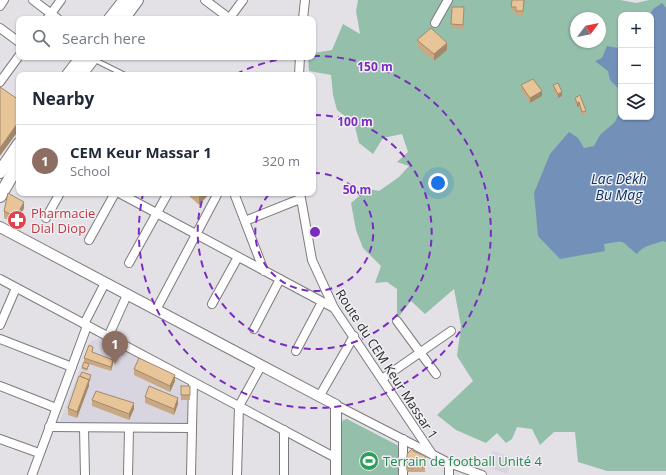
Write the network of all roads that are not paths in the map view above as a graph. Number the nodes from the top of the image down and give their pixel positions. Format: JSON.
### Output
{"nodes":[{"id":1,"x":4,"y":0,"type":"edge"},
{"id":2,"x":33,"y":0,"type":"edge"},
{"id":3,"x":61,"y":0,"type":"edge"},
{"id":4,"x":125,"y":0,"type":"edge"},
{"id":5,"x":137,"y":0,"type":"edge"},
{"id":6,"x":205,"y":0,"type":"edge"},
{"id":7,"x":243,"y":0,"type":"edge"},
{"id":8,"x":305,"y":0,"type":"edge"},
{"id":9,"x":448,"y":0,"type":"edge"},
{"id":10,"x":0,"y":6,"type":"edge"},
{"id":11,"x":49,"y":16,"type":"edge"},
{"id":12,"x":112,"y":16,"type":"edge"},
{"id":13,"x":125,"y":16,"type":"edge"},
{"id":14,"x":225,"y":16,"type":"edge"},
{"id":15,"x":231,"y":16,"type":"edge"},
{"id":16,"x":303,"y":16,"type":"edge"},
{"id":17,"x":435,"y":23,"type":"dead end"},
{"id":18,"x":0,"y":28,"type":"edge"},
{"id":19,"x":16,"y":40,"type":"edge"},
{"id":20,"x":16,"y":60,"type":"edge"},
{"id":21,"x":87,"y":60,"type":"edge"},
{"id":22,"x":88,"y":60,"type":"edge"},
{"id":23,"x":93,"y":60,"type":"edge"},
{"id":24,"x":300,"y":60,"type":"edge"},
{"id":25,"x":72,"y":72,"type":"edge"},
{"id":26,"x":82,"y":72,"type":"edge"},
{"id":27,"x":119,"y":72,"type":"edge"},
{"id":28,"x":299,"y":72,"type":"edge"},
{"id":29,"x":0,"y":82,"type":"edge"},
{"id":30,"x":16,"y":148,"type":"edge"},
{"id":31,"x":16,"y":168,"type":"edge"},
{"id":32,"x":0,"y":172,"type":"edge"},
{"id":33,"x":0,"y":196,"type":"edge"},
{"id":34,"x":58,"y":196,"type":"edge"},
{"id":35,"x":113,"y":196,"type":"edge"},
{"id":36,"x":125,"y":196,"type":"edge"},
{"id":37,"x":166,"y":196,"type":"edge"},
{"id":38,"x":216,"y":196,"type":"edge"},
{"id":39,"x":235,"y":196,"type":"edge"},
{"id":40,"x":300,"y":196,"type":"edge"},
{"id":41,"x":156,"y":213,"type":"junction"},
{"id":42,"x":46,"y":218,"type":"dead end"},
{"id":43,"x":246,"y":221,"type":"junction"},
{"id":44,"x":0,"y":227,"type":"edge"},
{"id":45,"x":196,"y":234,"type":"junction"},
{"id":46,"x":90,"y":240,"type":"dead end"},
{"id":47,"x":238,"y":257,"type":"junction"},
{"id":48,"x":128,"y":263,"type":"dead end"},
{"id":49,"x":264,"y":271,"type":"junction"},
{"id":50,"x":0,"y":279,"type":"edge"},
{"id":51,"x":280,"y":279,"type":"junction"},
{"id":52,"x":105,"y":283,"type":"junction"},
{"id":53,"x":16,"y":288,"type":"junction"},
{"id":54,"x":127,"y":295,"type":"junction"},
{"id":55,"x":322,"y":302,"type":"junction"},
{"id":56,"x":212,"y":304,"type":"dead end"},
{"id":57,"x":334,"y":308,"type":"junction"},
{"id":58,"x":156,"y":310,"type":"junction"},
{"id":59,"x":397,"y":321,"type":"dead end"},
{"id":60,"x":86,"y":325,"type":"junction"},
{"id":61,"x":0,"y":326,"type":"edge"},
{"id":62,"x":254,"y":329,"type":"dead end"},
{"id":63,"x":451,"y":331,"type":"dead end"},
{"id":64,"x":354,"y":336,"type":"junction"},
{"id":65,"x":108,"y":337,"type":"junction"},
{"id":66,"x":0,"y":339,"type":"edge"},
{"id":67,"x":296,"y":351,"type":"dead end"},
{"id":68,"x":420,"y":352,"type":"junction"},
{"id":69,"x":261,"y":366,"type":"junction"},
{"id":70,"x":72,"y":367,"type":"junction"},
{"id":71,"x":436,"y":374,"type":"dead end"},
{"id":72,"x":382,"y":379,"type":"junction"},
{"id":73,"x":193,"y":382,"type":"junction"},
{"id":74,"x":0,"y":386,"type":"edge"},
{"id":75,"x":319,"y":396,"type":"junction"},
{"id":76,"x":336,"y":405,"type":"junction"},
{"id":77,"x":239,"y":406,"type":"junction"},
{"id":78,"x":56,"y":408,"type":"junction"},
{"id":79,"x":49,"y":427,"type":"junction"},
{"id":80,"x":84,"y":428,"type":"junction"},
{"id":81,"x":192,"y":428,"type":"junction"},
{"id":82,"x":129,"y":429,"type":"junction"},
{"id":83,"x":284,"y":430,"type":"junction"},
{"id":84,"x":0,"y":439,"type":"edge"},
{"id":85,"x":403,"y":439,"type":"junction"},
{"id":86,"x":39,"y":453,"type":"junction"},
{"id":87,"x":432,"y":454,"type":"junction"},
{"id":88,"x":336,"y":458,"type":"junction"},
{"id":89,"x":449,"y":463,"type":"junction"},
{"id":90,"x":32,"y":475,"type":"edge"},
{"id":91,"x":85,"y":475,"type":"edge"},
{"id":92,"x":128,"y":475,"type":"edge"},
{"id":93,"x":192,"y":475,"type":"edge"},
{"id":94,"x":237,"y":475,"type":"edge"},
{"id":95,"x":284,"y":475,"type":"edge"},
{"id":96,"x":336,"y":475,"type":"edge"},
{"id":97,"x":403,"y":475,"type":"edge"},
{"id":98,"x":449,"y":475,"type":"edge"},
{"id":99,"x":482,"y":475,"type":"edge"}],
"edges":[{"from":1,"to":10,"type":"street"},
{"from":2,"to":11,"type":"street"},
{"from":3,"to":11,"type":"street"},
{"from":4,"to":12,"type":"main road"},
{"from":5,"to":13,"type":"main road"},
{"from":6,"to":14,"type":"street"},
{"from":7,"to":15,"type":"street"},
{"from":8,"to":16,"type":"street"},
{"from":9,"to":17,"type":"street"},
{"from":18,"to":19,"type":"street"},
{"from":20,"to":29,"type":"street"},
{"from":21,"to":25,"type":"main road"},
{"from":22,"to":26,"type":"main road"},
{"from":23,"to":27,"type":"lane"},
{"from":24,"to":28,"type":"street"},
{"from":30,"to":32,"type":"main road"},
{"from":31,"to":33,"type":"main road"},
{"from":34,"to":42,"type":"street"},
{"from":35,"to":46,"type":"street"},
{"from":36,"to":41,"type":"street"},
{"from":37,"to":41,"type":"street"},
{"from":38,"to":45,"type":"street"},
{"from":39,"to":43,"type":"street"},
{"from":40,"to":43,"type":"street"},
{"from":40,"to":57,"type":"street","name":"Route du CEM Keur Massar 1"},
{"from":41,"to":45,"type":"street"},
{"from":41,"to":48,"type":"street"},
{"from":43,"to":49,"type":"street"},
{"from":44,"to":52,"type":"street"},
{"from":45,"to":47,"type":"street"},
{"from":45,"to":58,"type":"street"},
{"from":47,"to":49,"type":"street"},
{"from":47,"to":56,"type":"street"},
{"from":49,"to":51,"type":"street"},
{"from":50,"to":53,"type":"street"},
{"from":51,"to":55,"type":"street"},
{"from":51,"to":62,"type":"street"},
{"from":52,"to":54,"type":"street"},
{"from":52,"to":60,"type":"street"},
{"from":53,"to":60,"type":"street"},
{"from":53,"to":61,"type":"street"},
{"from":54,"to":58,"type":"street"},
{"from":54,"to":65,"type":"street"},
{"from":55,"to":57,"type":"street"},
{"from":55,"to":67,"type":"street"},
{"from":57,"to":64,"type":"street","name":"Route du CEM Keur Massar 1"},
{"from":58,"to":69,"type":"street"},
{"from":59,"to":68,"type":"street"},
{"from":60,"to":65,"type":"street"},
{"from":60,"to":70,"type":"street"},
{"from":63,"to":68,"type":"street"},
{"from":64,"to":72,"type":"street","name":"Route du CEM Keur Massar 1"},
{"from":64,"to":75,"type":"street"},
{"from":65,"to":73,"type":"street"},
{"from":66,"to":70,"type":"street"},
{"from":68,"to":71,"type":"street"},
{"from":68,"to":72,"type":"street"},
{"from":69,"to":75,"type":"street"},
{"from":69,"to":77,"type":"street"},
{"from":70,"to":78,"type":"street"},
{"from":72,"to":87,"type":"street","name":"Route du CEM Keur Massar 1"},
{"from":73,"to":77,"type":"street"},
{"from":73,"to":81,"type":"street"},
{"from":74,"to":78,"type":"street"},
{"from":75,"to":76,"type":"street"},
{"from":76,"to":85,"type":"street"},
{"from":76,"to":88,"type":"street"},
{"from":77,"to":83,"type":"street"},
{"from":77,"to":94,"type":"street"},
{"from":78,"to":79,"type":"street"},
{"from":79,"to":80,"type":"street"},
{"from":79,"to":86,"type":"street"},
{"from":80,"to":82,"type":"street"},
{"from":80,"to":91,"type":"street"},
{"from":81,"to":82,"type":"street"},
{"from":81,"to":93,"type":"street"},
{"from":82,"to":92,"type":"street"},
{"from":83,"to":88,"type":"street"},
{"from":83,"to":95,"type":"street"},
{"from":84,"to":86,"type":"street"},
{"from":85,"to":87,"type":"street"},
{"from":85,"to":97,"type":"street"},
{"from":86,"to":90,"type":"street"},
{"from":87,"to":89,"type":"street"},
{"from":88,"to":96,"type":"street"},
{"from":89,"to":98,"type":"street"},
{"from":89,"to":99,"type":"street"}]}
